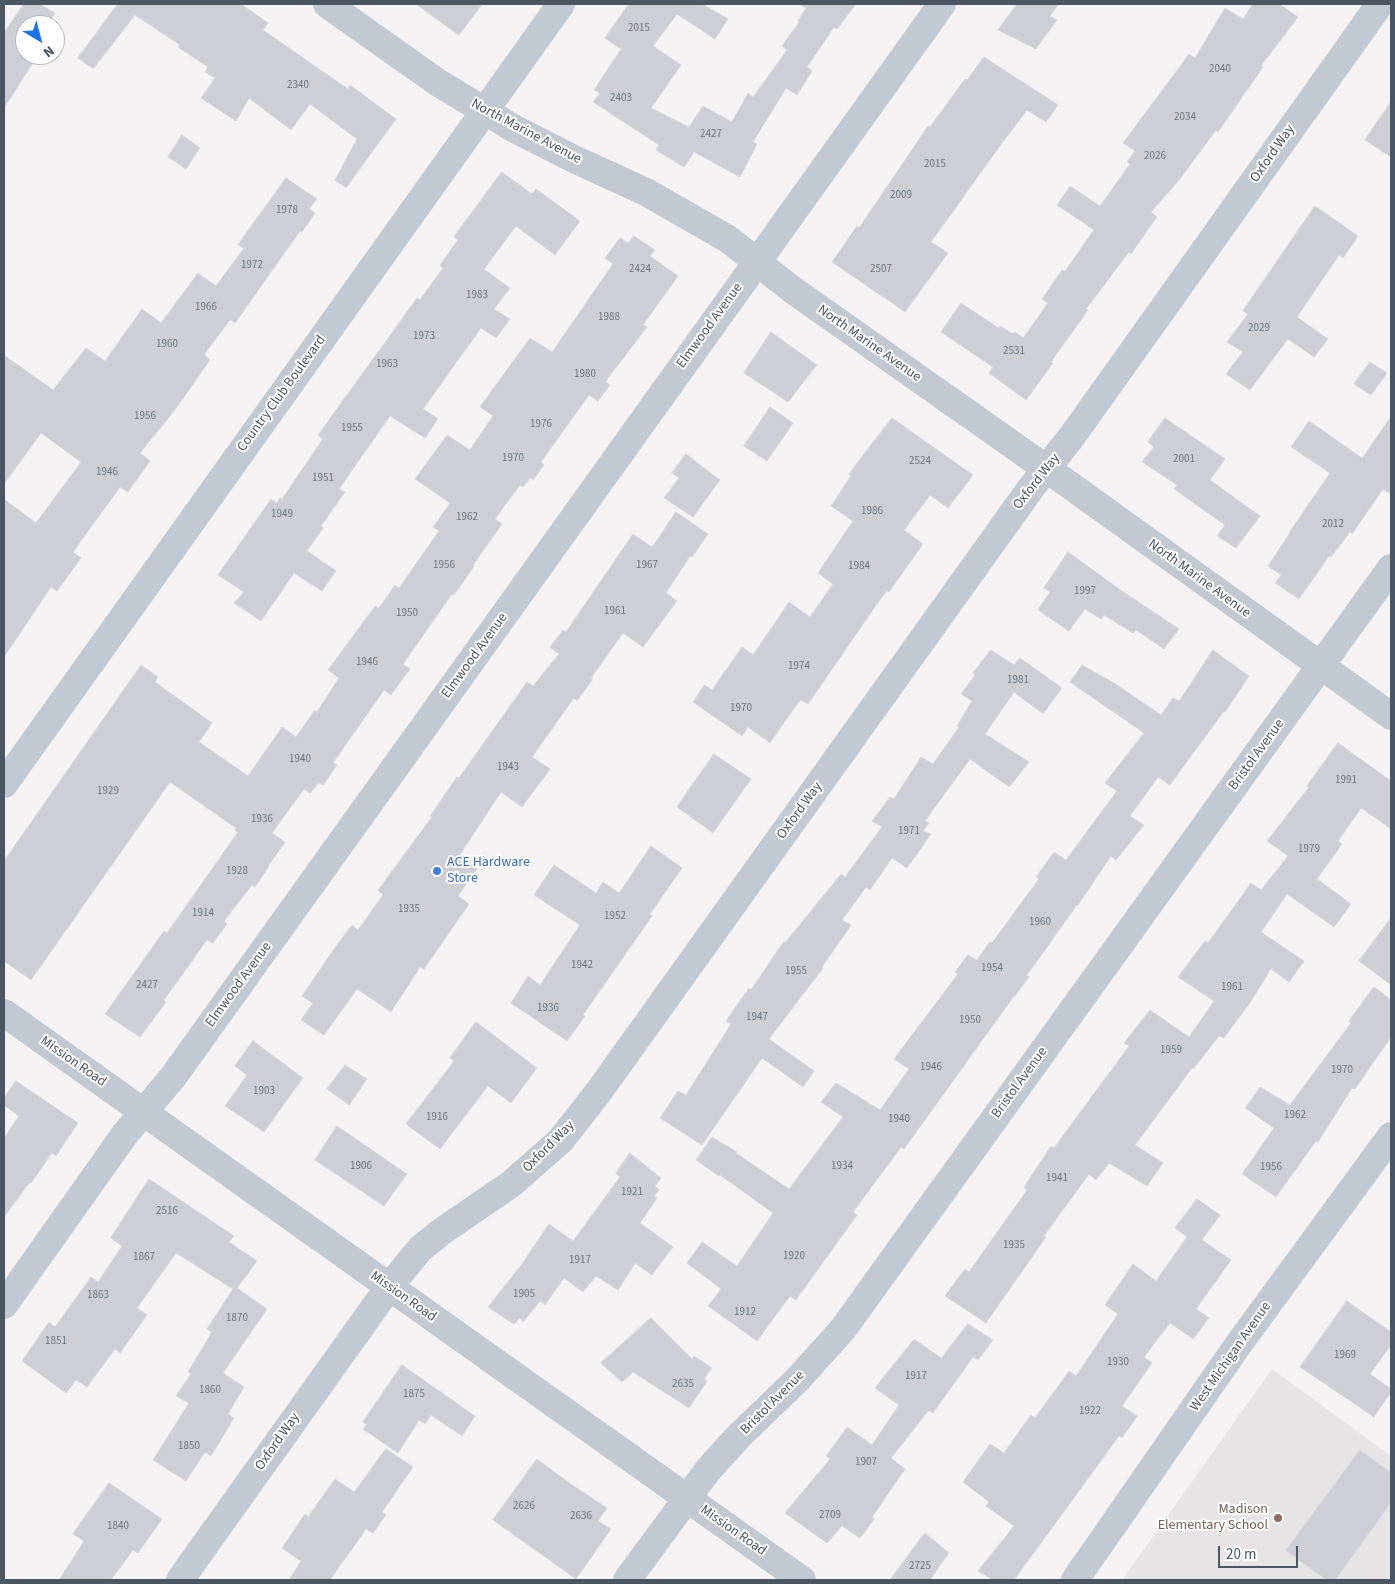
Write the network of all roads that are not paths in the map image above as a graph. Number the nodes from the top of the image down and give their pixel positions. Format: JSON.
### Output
{"nodes":[{"id":1,"x":328,"y":4,"type":"edge"},
{"id":2,"x":561,"y":4,"type":"edge"},
{"id":3,"x":942,"y":4,"type":"edge"},
{"id":4,"x":1380,"y":4,"type":"edge"},
{"id":5,"x":484,"y":111,"type":"junction"},
{"id":6,"x":756,"y":262,"type":"junction"},
{"id":7,"x":1046,"y":470,"type":"junction"},
{"id":8,"x":1391,"y":568,"type":"edge"},
{"id":9,"x":1321,"y":666,"type":"junction"},
{"id":10,"x":1391,"y":716,"type":"edge"},
{"id":11,"x":4,"y":784,"type":"edge"},
{"id":12,"x":4,"y":1013,"type":"edge"},
{"id":13,"x":144,"y":1112,"type":"junction"},
{"id":14,"x":1391,"y":1136,"type":"edge"},
{"id":15,"x":389,"y":1286,"type":"junction"},
{"id":16,"x":4,"y":1305,"type":"edge"},
{"id":17,"x":687,"y":1498,"type":"junction"},
{"id":18,"x":180,"y":1580,"type":"edge"},
{"id":19,"x":627,"y":1580,"type":"edge"},
{"id":20,"x":802,"y":1580,"type":"edge"},
{"id":21,"x":1076,"y":1580,"type":"edge"}],
"edges":[{"from":1,"to":5,"type":"street","name":"North Marine Avenue"},
{"from":2,"to":5,"type":"street","name":"Country Club Boulevard"},
{"from":3,"to":6,"type":"street","name":"Elmwood Avenue"},
{"from":4,"to":7,"type":"street","name":"Oxford Way"},
{"from":5,"to":6,"type":"street","name":"North Marine Avenue"},
{"from":5,"to":11,"type":"street","name":"Country Club Boulevard"},
{"from":6,"to":7,"type":"street","name":"North Marine Avenue"},
{"from":6,"to":13,"type":"street","name":"Elmwood Avenue"},
{"from":7,"to":9,"type":"street","name":"North Marine Avenue"},
{"from":7,"to":15,"type":"street","name":"Oxford Way"},
{"from":8,"to":9,"type":"street","name":"Bristol Avenue"},
{"from":9,"to":10,"type":"street","name":"North Marine Avenue"},
{"from":9,"to":17,"type":"street","name":"Bristol Avenue"},
{"from":12,"to":13,"type":"street","name":"Mission Road"},
{"from":13,"to":15,"type":"street","name":"Mission Road"},
{"from":13,"to":16,"type":"street","name":"Elmwood Avenue"},
{"from":14,"to":21,"type":"street","name":"West Michigan Avenue"},
{"from":15,"to":17,"type":"street","name":"Mission Road"},
{"from":15,"to":18,"type":"street","name":"Oxford Way"},
{"from":17,"to":19,"type":"street","name":"Bristol Avenue"},
{"from":17,"to":20,"type":"street","name":"Mission Road"}]}
